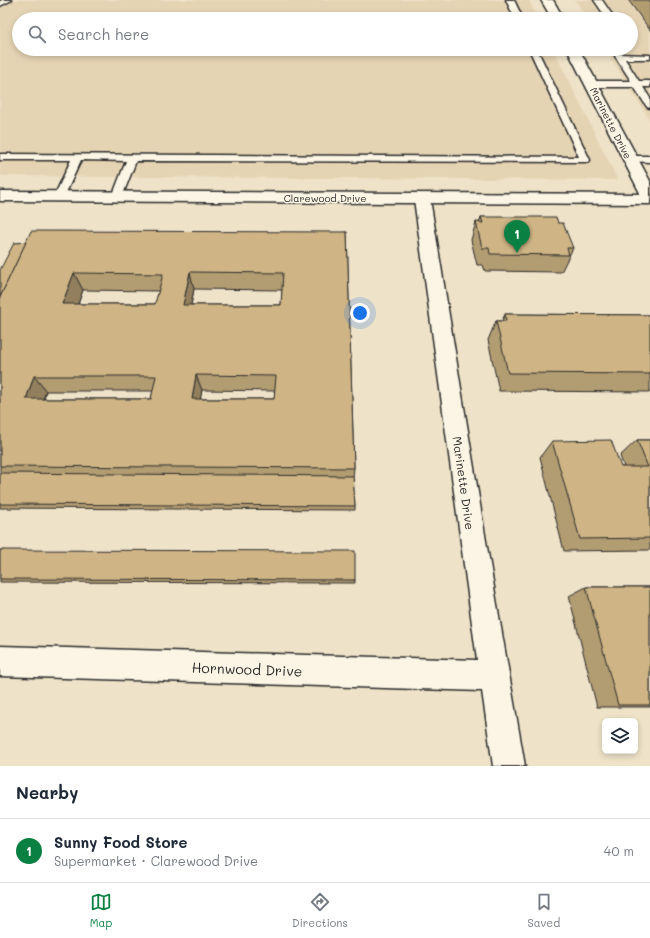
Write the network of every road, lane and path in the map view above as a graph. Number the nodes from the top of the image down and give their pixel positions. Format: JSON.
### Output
{"nodes":[{"id":1,"x":8,"y":0,"type":"edge"},
{"id":2,"x":510,"y":0,"type":"edge"},
{"id":3,"x":547,"y":0,"type":"edge"},
{"id":4,"x":598,"y":0,"type":"edge"},
{"id":5,"x":0,"y":4,"type":"edge"},
{"id":6,"x":516,"y":12,"type":"edge"},
{"id":7,"x":554,"y":12,"type":"edge"},
{"id":8,"x":606,"y":12,"type":"edge"},
{"id":9,"x":536,"y":56,"type":"edge"},
{"id":10,"x":577,"y":56,"type":"edge"},
{"id":11,"x":637,"y":57,"type":"joint"},
{"id":12,"x":650,"y":57,"type":"edge"},
{"id":13,"x":591,"y":84,"type":"junction"},
{"id":14,"x":636,"y":84,"type":"junction"},
{"id":15,"x":650,"y":84,"type":"edge"},
{"id":16,"x":650,"y":105,"type":"edge"},
{"id":17,"x":0,"y":157,"type":"edge"},
{"id":18,"x":78,"y":158,"type":"junction"},
{"id":19,"x":132,"y":158,"type":"junction"},
{"id":20,"x":630,"y":159,"type":"junction"},
{"id":21,"x":650,"y":159,"type":"edge"},
{"id":22,"x":0,"y":196,"type":"edge"},
{"id":23,"x":59,"y":197,"type":"junction"},
{"id":24,"x":117,"y":197,"type":"junction"},
{"id":25,"x":650,"y":198,"type":"edge"},
{"id":26,"x":422,"y":199,"type":"junction"},
{"id":27,"x":0,"y":661,"type":"edge"},
{"id":28,"x":494,"y":676,"type":"junction"},
{"id":29,"x":508,"y":766,"type":"edge"}],
"edges":[{"from":1,"to":5,"type":"lane"},
{"from":2,"to":6,"type":"lane"},
{"from":3,"to":7,"type":"street"},
{"from":4,"to":8,"type":"lane"},
{"from":9,"to":19,"type":"lane"},
{"from":10,"to":13,"type":"street","name":"Marinette Drive"},
{"from":11,"to":12,"type":"lane"},
{"from":11,"to":14,"type":"lane"},
{"from":13,"to":14,"type":"lane"},
{"from":13,"to":20,"type":"street","name":"Marinette Drive"},
{"from":14,"to":15,"type":"lane"},
{"from":14,"to":16,"type":"lane"},
{"from":17,"to":18,"type":"lane"},
{"from":18,"to":19,"type":"lane"},
{"from":18,"to":23,"type":"lane"},
{"from":19,"to":24,"type":"lane"},
{"from":20,"to":21,"type":"lane"},
{"from":20,"to":25,"type":"street","name":"Marinette Drive"},
{"from":22,"to":23,"type":"street","name":"Clarewood Drive"},
{"from":23,"to":24,"type":"street","name":"Clarewood Drive"},
{"from":24,"to":26,"type":"street","name":"Clarewood Drive"},
{"from":25,"to":26,"type":"street","name":"Clarewood Drive"},
{"from":26,"to":28,"type":"street","name":"Marinette Drive"},
{"from":27,"to":28,"type":"street","name":"Hornwood Drive"},
{"from":28,"to":29,"type":"street","name":"Marinette Drive"}]}
